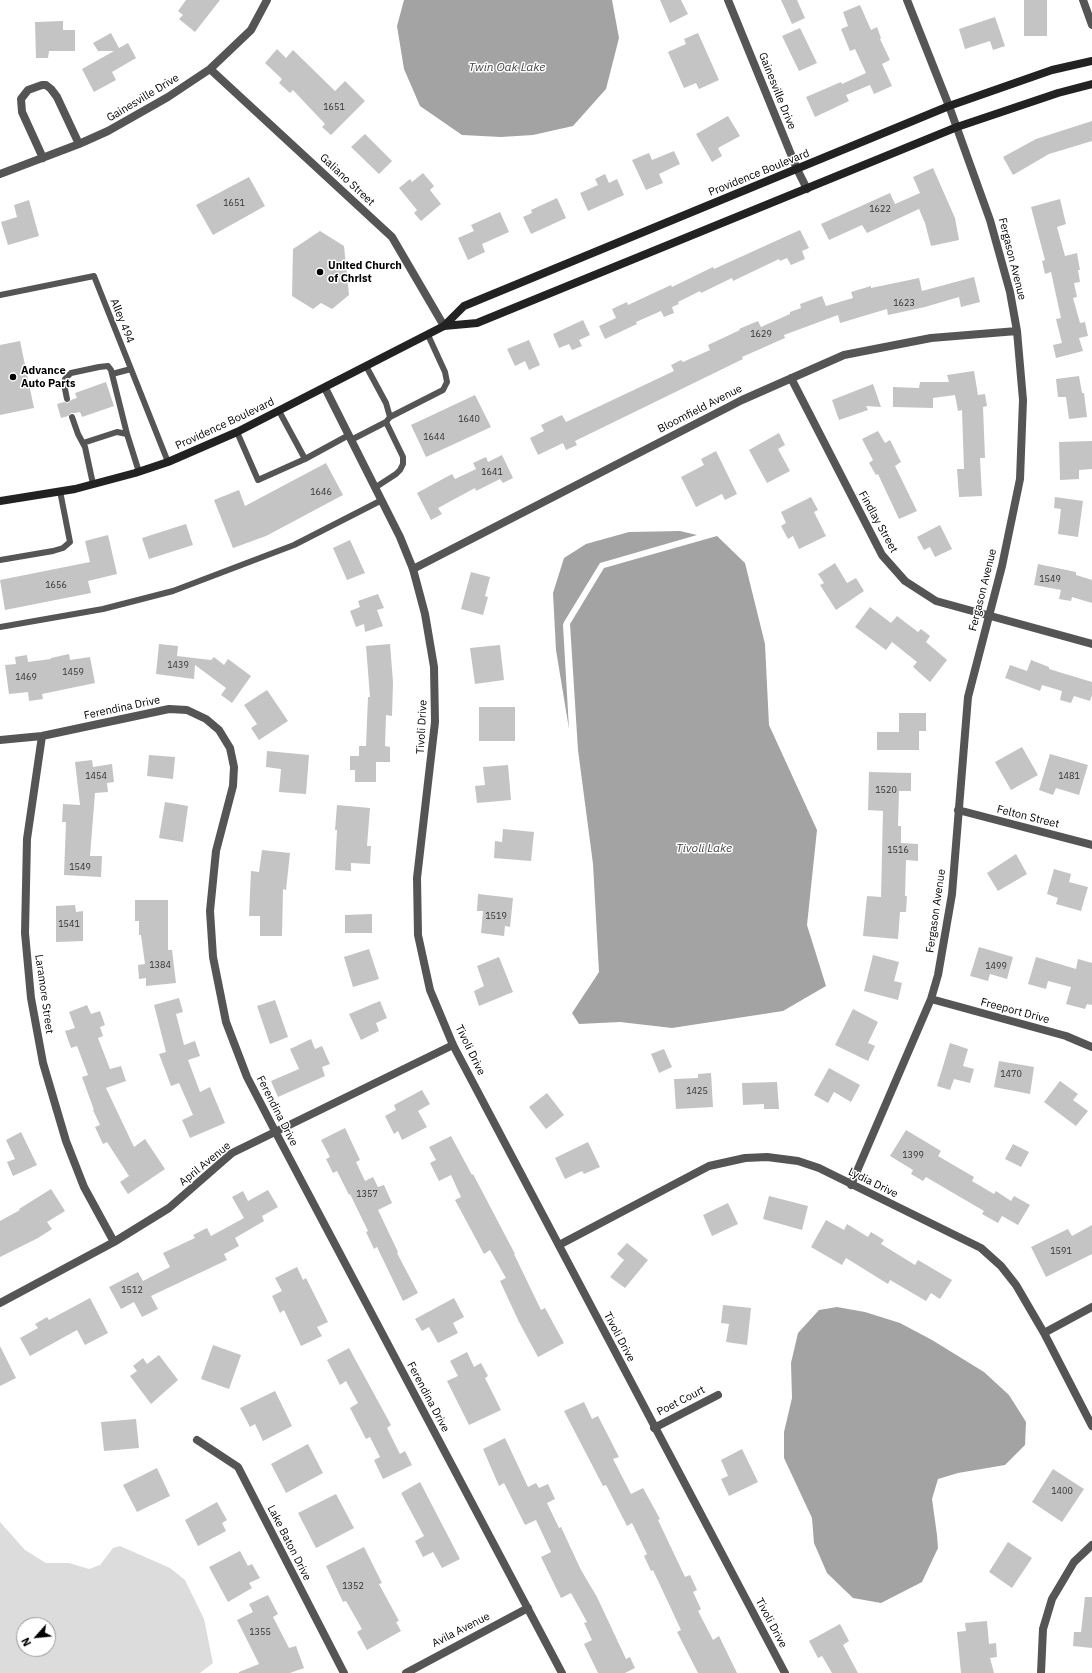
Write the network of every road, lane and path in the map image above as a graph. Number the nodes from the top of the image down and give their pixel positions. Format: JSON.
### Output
{"nodes":[{"id":1,"x":267,"y":0,"type":"edge"},
{"id":2,"x":728,"y":0,"type":"edge"},
{"id":3,"x":907,"y":0,"type":"edge"},
{"id":4,"x":1083,"y":0,"type":"edge"},
{"id":5,"x":1092,"y":25,"type":"edge"},
{"id":6,"x":1092,"y":61,"type":"edge"},
{"id":7,"x":210,"y":70,"type":"junction"},
{"id":8,"x":1092,"y":84,"type":"edge"},
{"id":9,"x":949,"y":106,"type":"junction"},
{"id":10,"x":957,"y":127,"type":"junction"},
{"id":11,"x":79,"y":144,"type":"junction"},
{"id":12,"x":43,"y":158,"type":"junction"},
{"id":13,"x":797,"y":169,"type":"junction"},
{"id":14,"x":0,"y":174,"type":"edge"},
{"id":15,"x":807,"y":189,"type":"junction"},
{"id":16,"x":0,"y":294,"type":"edge"},
{"id":17,"x":444,"y":326,"type":"junction"},
{"id":18,"x":1017,"y":331,"type":"junction"},
{"id":19,"x":428,"y":335,"type":"junction"},
{"id":20,"x":366,"y":366,"type":"junction"},
{"id":21,"x":131,"y":369,"type":"junction"},
{"id":22,"x":112,"y":374,"type":"junction"},
{"id":23,"x":791,"y":378,"type":"junction"},
{"id":24,"x":325,"y":388,"type":"junction"},
{"id":25,"x":67,"y":398,"type":"dead end"},
{"id":26,"x":279,"y":411,"type":"junction"},
{"id":27,"x":72,"y":417,"type":"dead end"},
{"id":28,"x":388,"y":419,"type":"junction"},
{"id":29,"x":237,"y":432,"type":"junction"},
{"id":30,"x":127,"y":434,"type":"junction"},
{"id":31,"x":350,"y":437,"type":"junction"},
{"id":32,"x":84,"y":443,"type":"junction"},
{"id":33,"x":305,"y":459,"type":"junction"},
{"id":34,"x":168,"y":462,"type":"junction"},
{"id":35,"x":139,"y":472,"type":"junction"},
{"id":36,"x":93,"y":484,"type":"junction"},
{"id":37,"x":376,"y":487,"type":"junction"},
{"id":38,"x":60,"y":492,"type":"junction"},
{"id":39,"x":382,"y":500,"type":"junction"},
{"id":40,"x":0,"y":501,"type":"edge"},
{"id":41,"x":0,"y":560,"type":"edge"},
{"id":42,"x":413,"y":569,"type":"junction"},
{"id":43,"x":988,"y":615,"type":"junction"},
{"id":44,"x":0,"y":627,"type":"edge"},
{"id":45,"x":1092,"y":644,"type":"edge"},
{"id":46,"x":42,"y":736,"type":"junction"},
{"id":47,"x":0,"y":740,"type":"edge"},
{"id":48,"x":958,"y":810,"type":"junction"},
{"id":49,"x":1092,"y":845,"type":"edge"},
{"id":50,"x":931,"y":999,"type":"junction"},
{"id":51,"x":453,"y":1045,"type":"junction"},
{"id":52,"x":1092,"y":1048,"type":"edge"},
{"id":53,"x":275,"y":1131,"type":"junction"},
{"id":54,"x":851,"y":1185,"type":"junction"},
{"id":55,"x":114,"y":1242,"type":"junction"},
{"id":56,"x":559,"y":1245,"type":"junction"},
{"id":57,"x":0,"y":1303,"type":"edge"},
{"id":58,"x":1092,"y":1307,"type":"edge"},
{"id":59,"x":1044,"y":1333,"type":"junction"},
{"id":60,"x":718,"y":1395,"type":"dead end"},
{"id":61,"x":1092,"y":1426,"type":"edge"},
{"id":62,"x":654,"y":1428,"type":"junction"},
{"id":63,"x":197,"y":1440,"type":"dead end"},
{"id":64,"x":1092,"y":1545,"type":"edge"},
{"id":65,"x":528,"y":1608,"type":"junction"},
{"id":66,"x":344,"y":1673,"type":"edge"},
{"id":67,"x":406,"y":1673,"type":"edge"},
{"id":68,"x":562,"y":1673,"type":"edge"},
{"id":69,"x":785,"y":1673,"type":"edge"},
{"id":70,"x":1041,"y":1673,"type":"edge"}],
"edges":[{"from":1,"to":7,"type":"street","name":"Gainesville Drive"},
{"from":2,"to":13,"type":"street","name":"Gainesville Drive"},
{"from":3,"to":9,"type":"street","name":"Fergason Avenue"},
{"from":4,"to":5,"type":"street"},
{"from":6,"to":9,"type":"main road","name":"Providence Boulevard"},
{"from":7,"to":11,"type":"street","name":"Gainesville Drive"},
{"from":7,"to":17,"type":"street","name":"Galiano Street"},
{"from":8,"to":10,"type":"main road","name":"Providence Boulevard"},
{"from":9,"to":10,"type":"street","name":"Fergason Avenue"},
{"from":9,"to":13,"type":"main road","name":"Providence Boulevard"},
{"from":10,"to":15,"type":"main road","name":"Providence Boulevard"},
{"from":10,"to":18,"type":"street","name":"Fergason Avenue"},
{"from":11,"to":12,"type":"street","name":"Gainesville Drive"},
{"from":11,"to":12,"type":"street"},
{"from":12,"to":14,"type":"street","name":"Gainesville Drive"},
{"from":13,"to":15,"type":"street","name":"Gainesville Drive"},
{"from":13,"to":17,"type":"main road","name":"Providence Boulevard"},
{"from":15,"to":17,"type":"main road","name":"Providence Boulevard"},
{"from":16,"to":21,"type":"lane","name":"Alley 494"},
{"from":17,"to":19,"type":"main road","name":"Providence Boulevard"},
{"from":18,"to":23,"type":"street","name":"Bloomfield Avenue"},
{"from":18,"to":43,"type":"street","name":"Fergason Avenue"},
{"from":19,"to":20,"type":"main road","name":"Providence Boulevard"},
{"from":19,"to":28,"type":"lane"},
{"from":20,"to":24,"type":"main road","name":"Providence Boulevard"},
{"from":20,"to":28,"type":"lane"},
{"from":21,"to":22,"type":"lane"},
{"from":21,"to":34,"type":"lane","name":"Alley 494"},
{"from":22,"to":25,"type":"lane"},
{"from":22,"to":30,"type":"lane"},
{"from":23,"to":42,"type":"street","name":"Bloomfield Avenue"},
{"from":23,"to":43,"type":"street","name":"Findlay Street"},
{"from":24,"to":26,"type":"main road","name":"Providence Boulevard"},
{"from":24,"to":31,"type":"street","name":"Tivoli Drive"},
{"from":26,"to":29,"type":"main road","name":"Providence Boulevard"},
{"from":26,"to":33,"type":"lane"},
{"from":27,"to":32,"type":"lane"},
{"from":28,"to":31,"type":"lane"},
{"from":28,"to":37,"type":"lane"},
{"from":29,"to":33,"type":"lane"},
{"from":29,"to":34,"type":"main road","name":"Providence Boulevard"},
{"from":30,"to":32,"type":"lane"},
{"from":30,"to":35,"type":"lane"},
{"from":31,"to":33,"type":"lane"},
{"from":31,"to":37,"type":"street","name":"Tivoli Drive"},
{"from":32,"to":36,"type":"lane"},
{"from":34,"to":35,"type":"main road","name":"Providence Boulevard"},
{"from":35,"to":36,"type":"main road","name":"Providence Boulevard"},
{"from":36,"to":38,"type":"main road","name":"Providence Boulevard"},
{"from":37,"to":39,"type":"street","name":"Tivoli Drive"},
{"from":38,"to":40,"type":"main road","name":"Providence Boulevard"},
{"from":38,"to":41,"type":"lane"},
{"from":39,"to":42,"type":"street","name":"Tivoli Drive"},
{"from":39,"to":44,"type":"lane"},
{"from":42,"to":51,"type":"street","name":"Tivoli Drive"},
{"from":43,"to":45,"type":"street","name":"Findlay Street"},
{"from":43,"to":48,"type":"street","name":"Fergason Avenue"},
{"from":46,"to":47,"type":"street","name":"Ferendina Drive"},
{"from":46,"to":53,"type":"street","name":"Ferendina Drive"},
{"from":46,"to":55,"type":"street","name":"Laramore Street"},
{"from":48,"to":49,"type":"street","name":"Felton Street"},
{"from":48,"to":50,"type":"street","name":"Fergason Avenue"},
{"from":50,"to":52,"type":"street","name":"Freeport Drive"},
{"from":50,"to":54,"type":"street","name":"Fergason Avenue"},
{"from":51,"to":53,"type":"street","name":"April Avenue"},
{"from":51,"to":56,"type":"street","name":"Tivoli Drive"},
{"from":53,"to":55,"type":"street","name":"April Avenue"},
{"from":53,"to":65,"type":"street","name":"Ferendina Drive"},
{"from":54,"to":56,"type":"street","name":"Lydia Drive"},
{"from":54,"to":59,"type":"street","name":"Lydia Drive"},
{"from":55,"to":57,"type":"street","name":"April Avenue"},
{"from":56,"to":62,"type":"street","name":"Tivoli Drive"},
{"from":58,"to":59,"type":"street"},
{"from":59,"to":61,"type":"street","name":"Lydia Drive"},
{"from":60,"to":62,"type":"street","name":"Poet Court"},
{"from":62,"to":69,"type":"street","name":"Tivoli Drive"},
{"from":63,"to":66,"type":"street","name":"Lake Baton Drive"},
{"from":64,"to":70,"type":"street"},
{"from":65,"to":67,"type":"street","name":"Avila Avenue"},
{"from":65,"to":68,"type":"street","name":"Ferendina Drive"}]}
